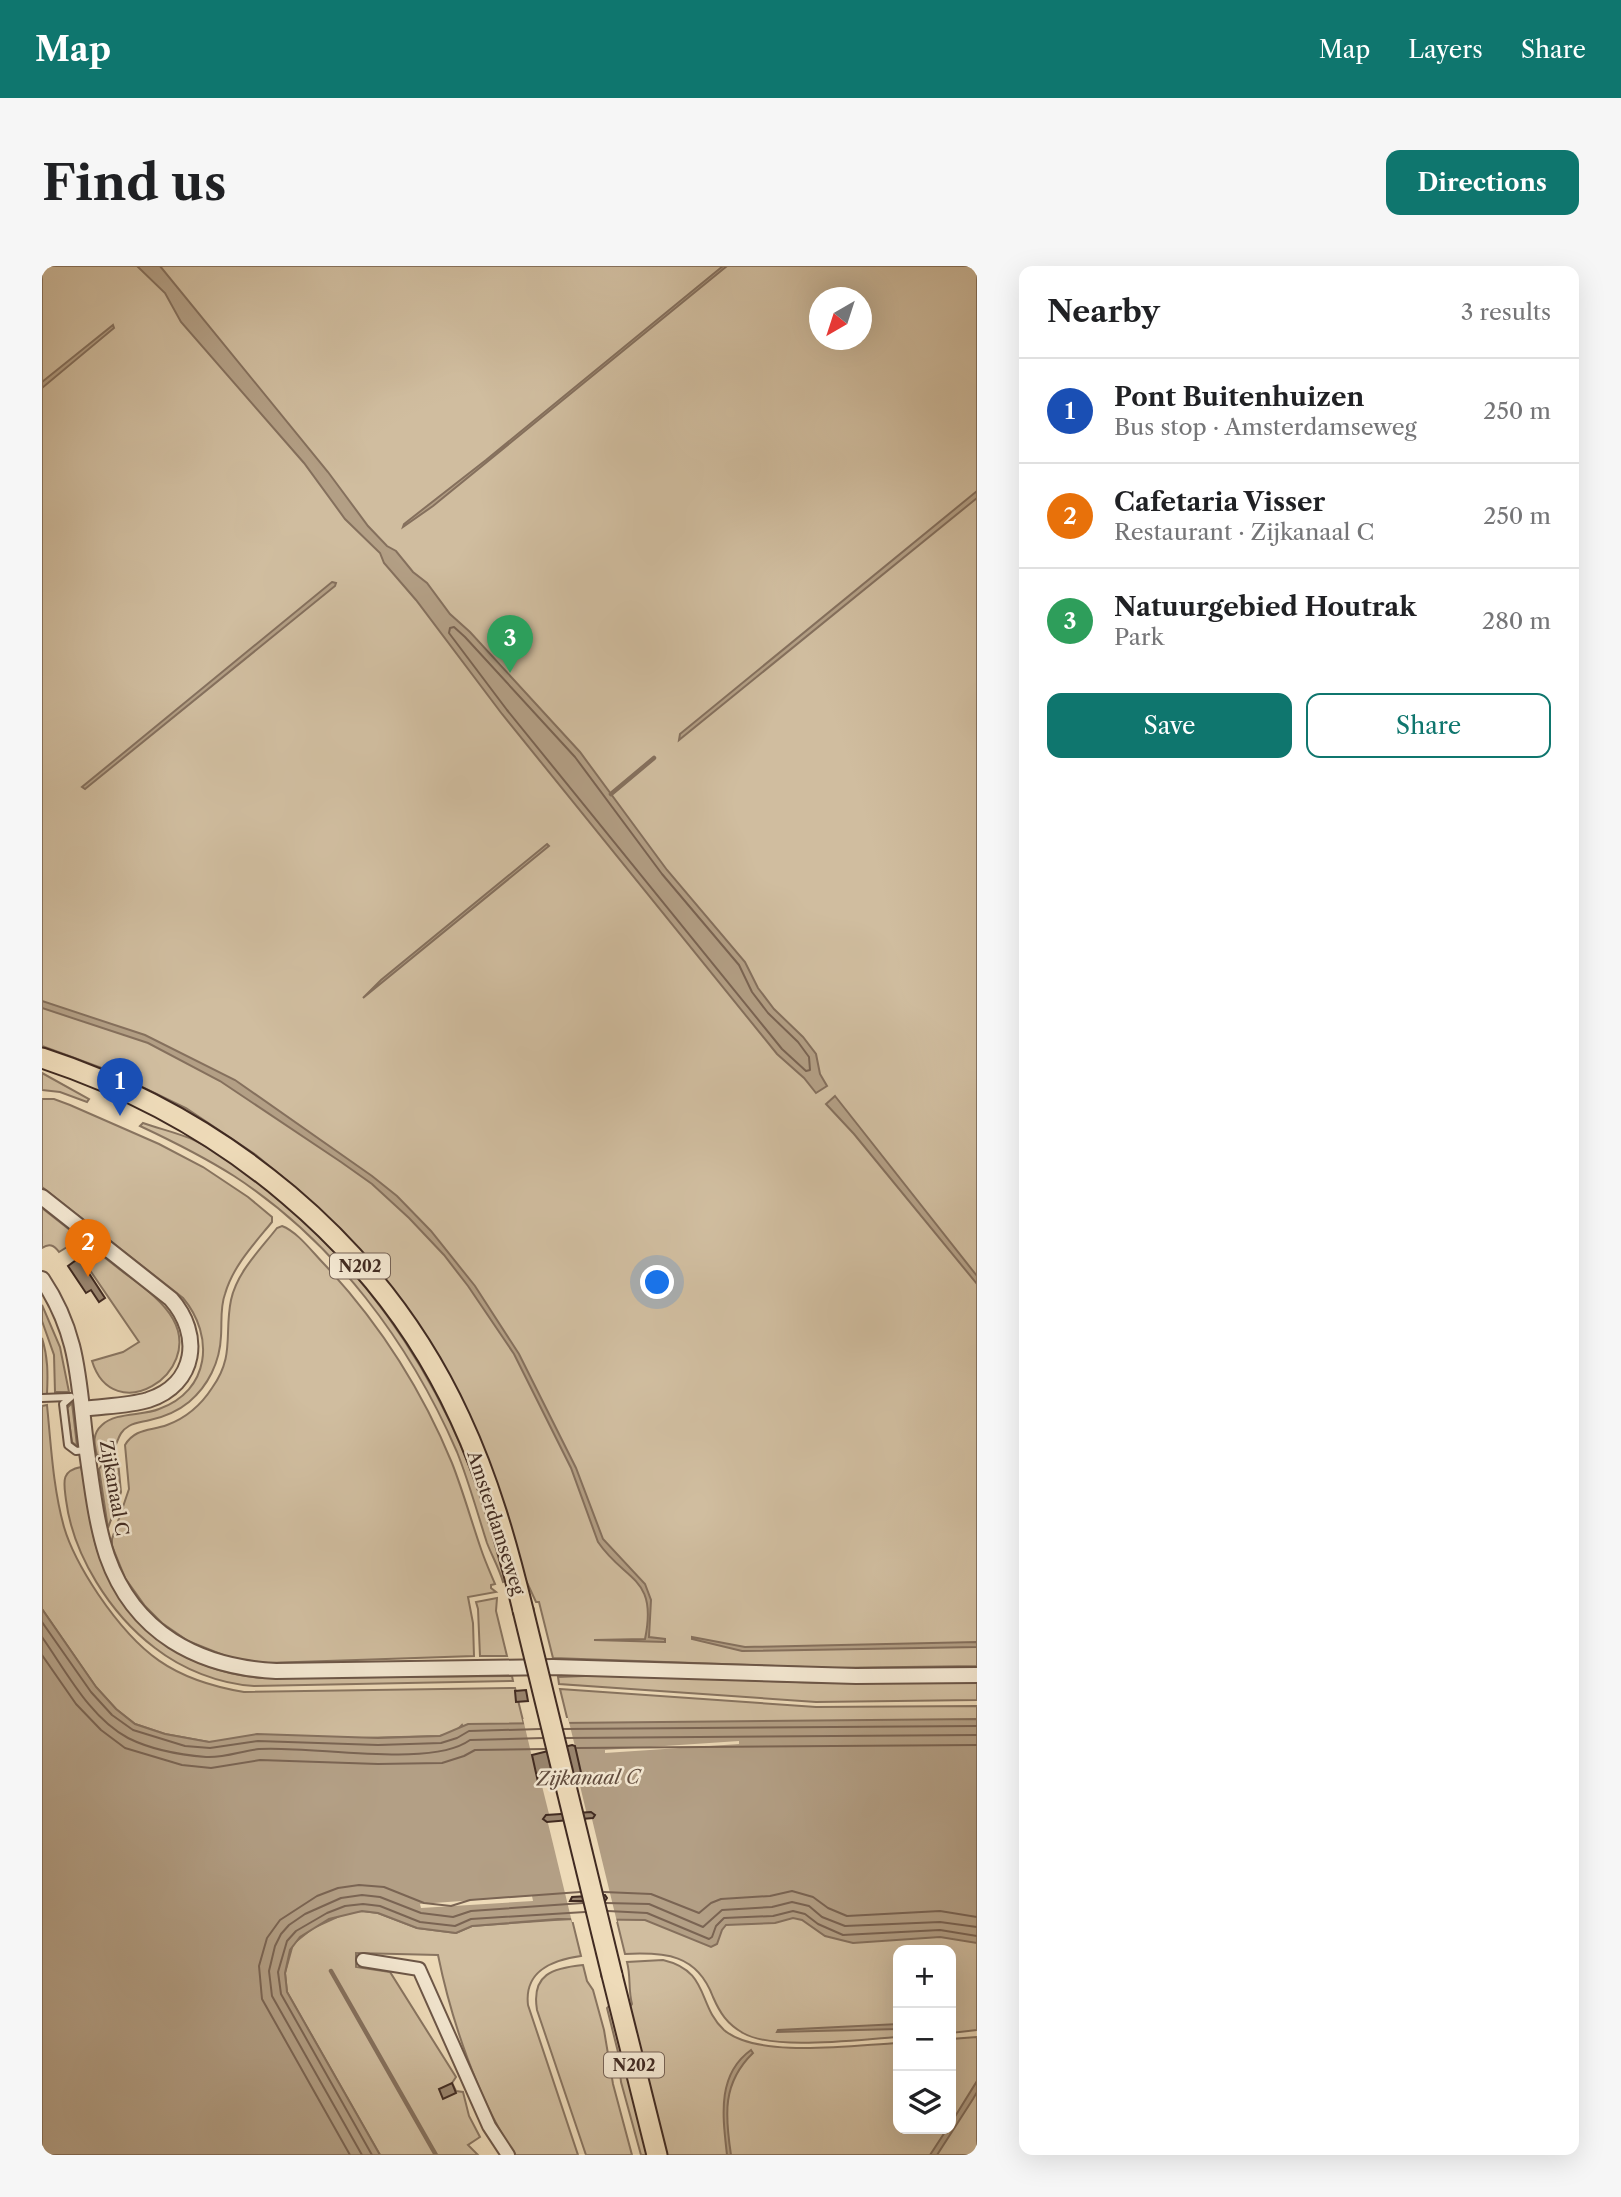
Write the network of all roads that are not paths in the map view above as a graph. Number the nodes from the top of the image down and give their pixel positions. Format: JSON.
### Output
{"nodes":[{"id":1,"x":42,"y":1058,"type":"edge"},
{"id":2,"x":42,"y":1197,"type":"edge"},
{"id":3,"x":42,"y":1279,"type":"edge"},
{"id":4,"x":42,"y":1398,"type":"edge"},
{"id":5,"x":83,"y":1409,"type":"junction"},
{"id":6,"x":86,"y":1450,"type":"junction"},
{"id":7,"x":977,"y":1675,"type":"edge"},
{"id":8,"x":363,"y":1960,"type":"dead end"},
{"id":9,"x":508,"y":2155,"type":"edge"},
{"id":10,"x":657,"y":2155,"type":"edge"}],
"edges":[{"from":1,"to":10,"type":"main road","name":"Amsterdamseweg","number":"N202","bridge":true},
{"from":2,"to":5,"type":"street"},
{"from":3,"to":5,"type":"street","name":"Zijkanaal C"},
{"from":4,"to":6,"type":"lane"},
{"from":5,"to":6,"type":"street","name":"Zijkanaal C"},
{"from":6,"to":7,"type":"street","name":"Zijkanaal C"},
{"from":8,"to":9,"type":"street"}]}
